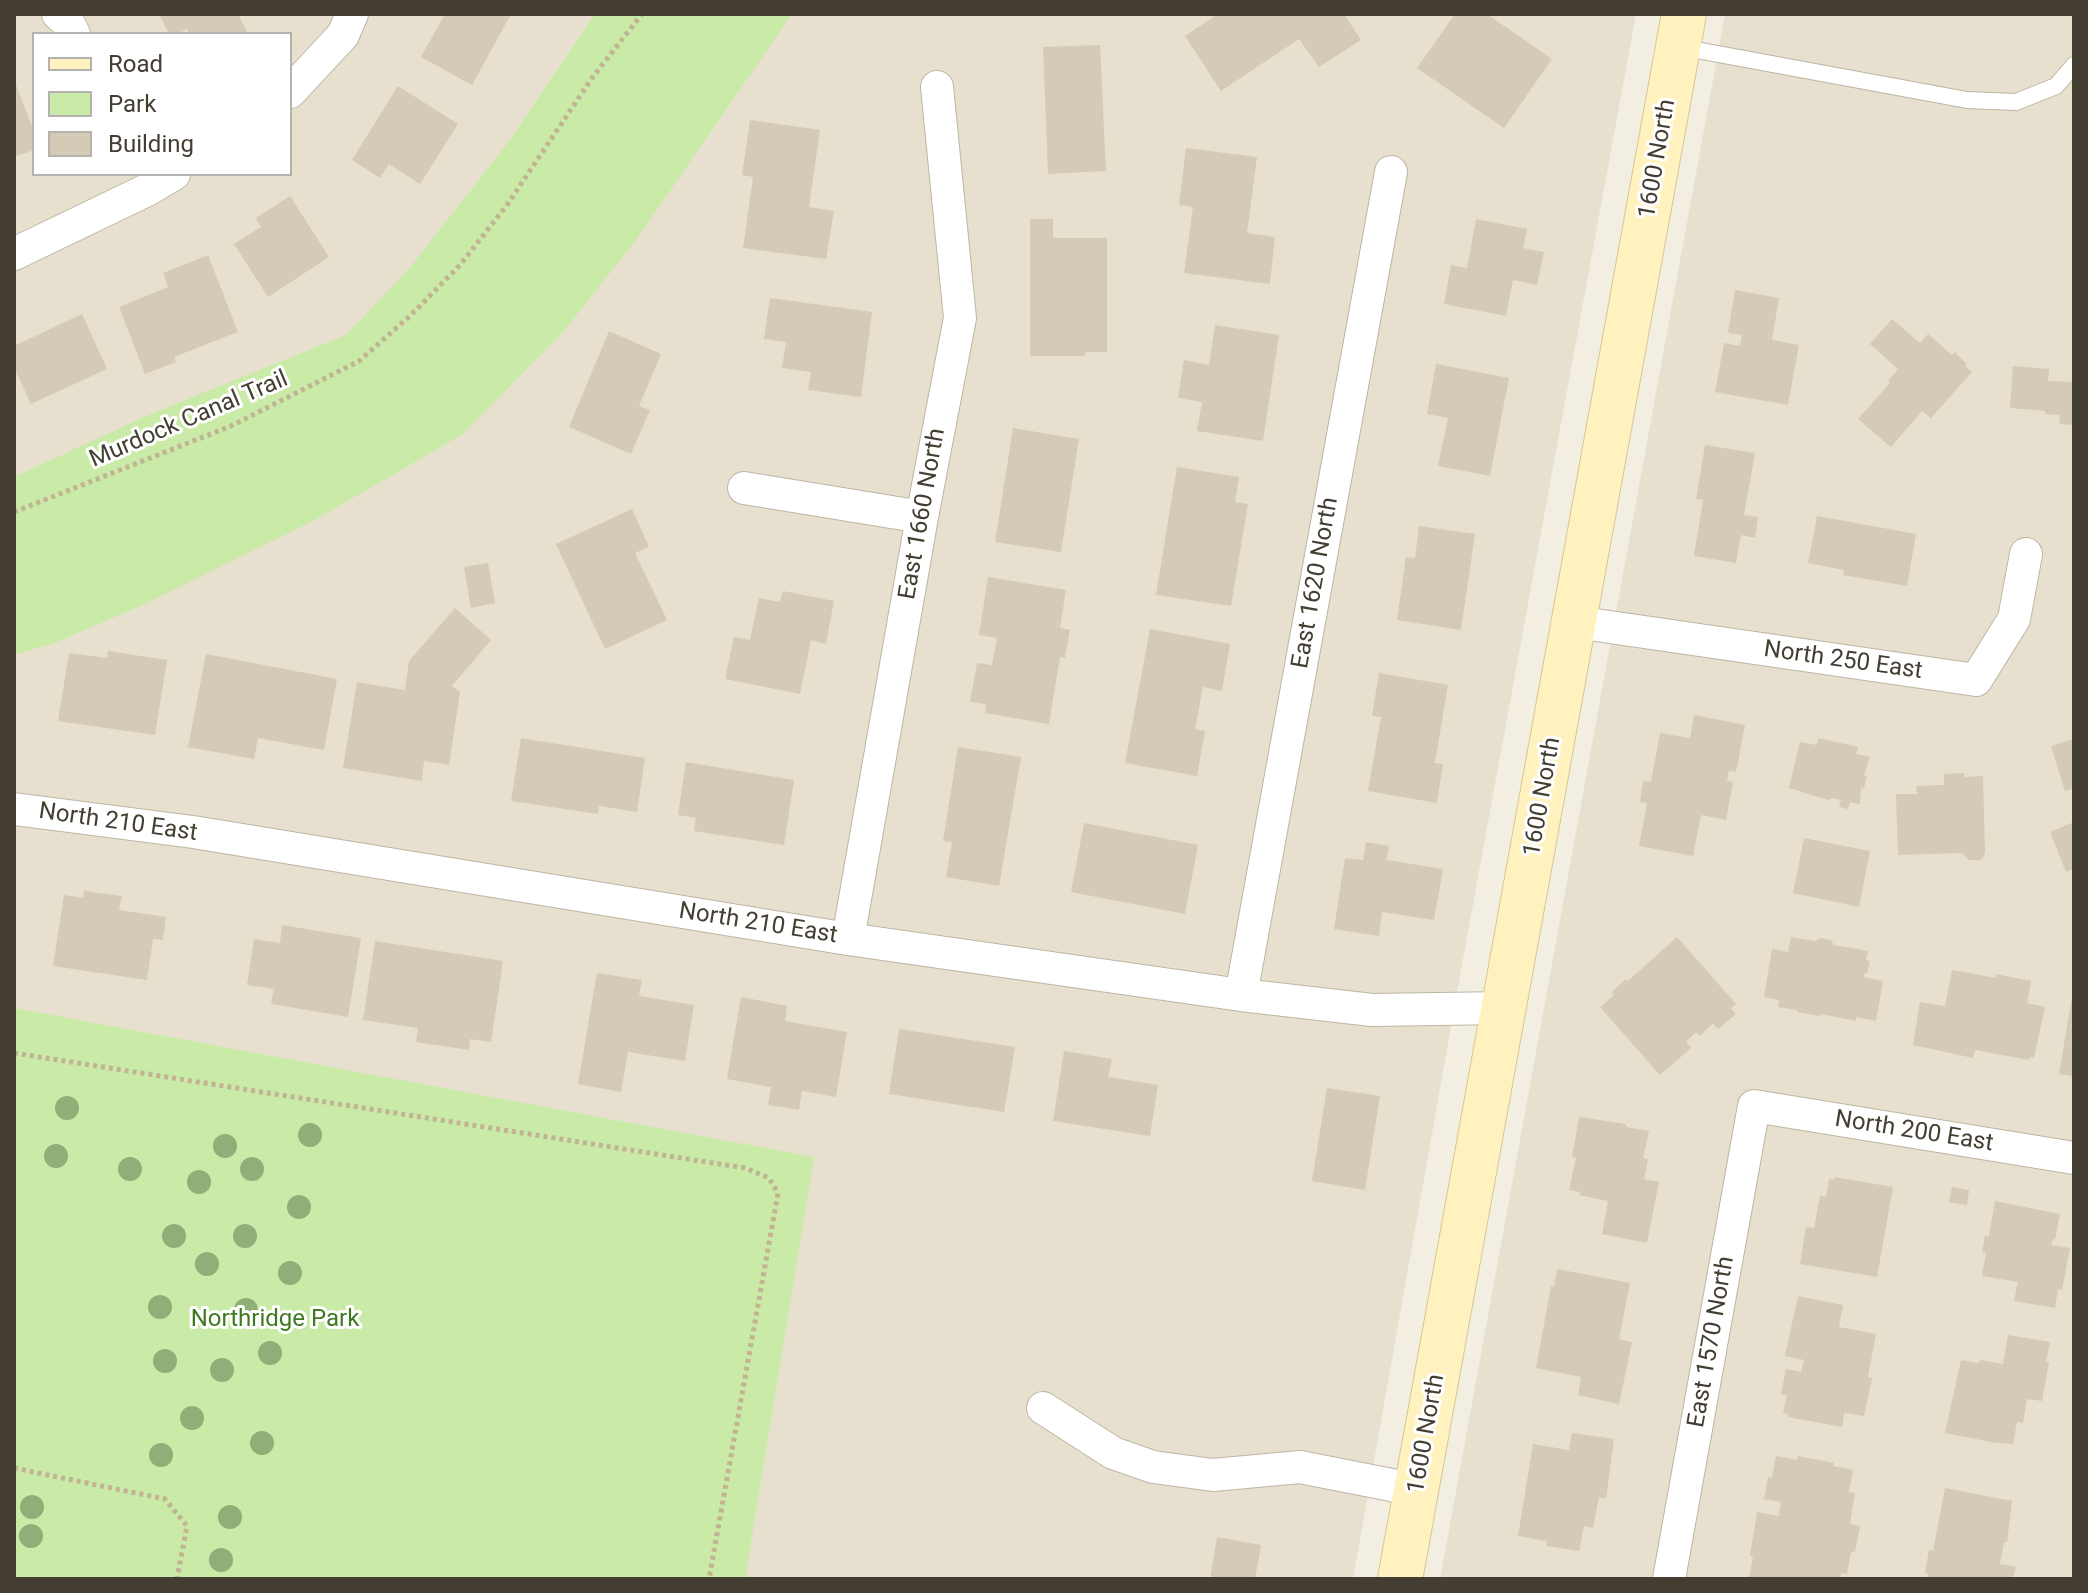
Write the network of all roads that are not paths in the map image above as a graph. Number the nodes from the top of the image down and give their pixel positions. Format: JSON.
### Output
{"nodes":[{"id":1,"x":58,"y":14,"type":"edge"},
{"id":2,"x":352,"y":14,"type":"edge"},
{"id":3,"x":1682,"y":30,"type":"edge"},
{"id":4,"x":73,"y":32,"type":"edge"},
{"id":5,"x":2074,"y":65,"type":"edge"},
{"id":6,"x":937,"y":87,"type":"dead end"},
{"id":7,"x":292,"y":90,"type":"edge"},
{"id":8,"x":1391,"y":172,"type":"dead end"},
{"id":9,"x":155,"y":179,"type":"edge"},
{"id":10,"x":14,"y":254,"type":"edge"},
{"id":11,"x":744,"y":488,"type":"dead end"},
{"id":12,"x":922,"y":517,"type":"junction"},
{"id":13,"x":2026,"y":554,"type":"dead end"},
{"id":14,"x":1575,"y":622,"type":"junction"},
{"id":15,"x":14,"y":809,"type":"edge"},
{"id":16,"x":848,"y":939,"type":"junction"},
{"id":17,"x":1241,"y":995,"type":"junction"},
{"id":18,"x":1505,"y":1008,"type":"junction"},
{"id":19,"x":1754,"y":1106,"type":"joint"},
{"id":20,"x":2074,"y":1158,"type":"edge"},
{"id":21,"x":1043,"y":1408,"type":"dead end"},
{"id":22,"x":1417,"y":1490,"type":"junction"},
{"id":23,"x":1400,"y":1579,"type":"edge"},
{"id":24,"x":1669,"y":1579,"type":"edge"}],
"edges":[{"from":1,"to":4,"type":"street"},
{"from":2,"to":7,"type":"street"},
{"from":3,"to":5,"type":"lane"},
{"from":3,"to":14,"type":"main road","name":"1600 North"},
{"from":6,"to":12,"type":"street","name":"East 1660 North"},
{"from":8,"to":17,"type":"street","name":"East 1620 North"},
{"from":9,"to":10,"type":"street"},
{"from":11,"to":12,"type":"street"},
{"from":12,"to":16,"type":"street","name":"East 1660 North"},
{"from":13,"to":14,"type":"street","name":"North 250 East"},
{"from":14,"to":18,"type":"main road","name":"1600 North"},
{"from":15,"to":16,"type":"street","name":"North 210 East"},
{"from":16,"to":17,"type":"street","name":"North 210 East"},
{"from":17,"to":18,"type":"street","name":"North 210 East"},
{"from":18,"to":22,"type":"main road","name":"1600 North"},
{"from":19,"to":20,"type":"street","name":"North 200 East"},
{"from":19,"to":24,"type":"street","name":"East 1570 North"},
{"from":21,"to":22,"type":"street"},
{"from":22,"to":23,"type":"main road","name":"1600 North"}]}
